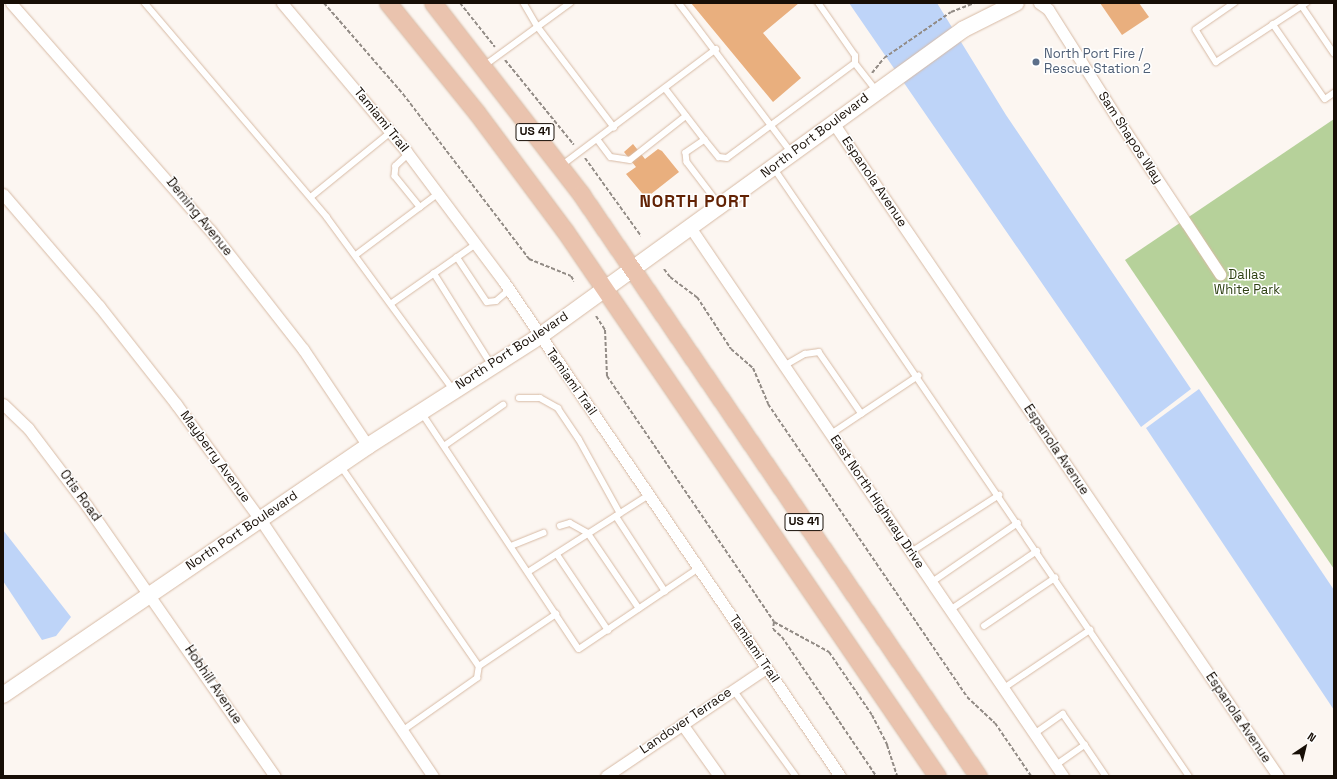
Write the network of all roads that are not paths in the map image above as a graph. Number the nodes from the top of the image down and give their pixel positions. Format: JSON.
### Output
{"nodes":[{"id":1,"x":11,"y":3,"type":"edge"},
{"id":2,"x":145,"y":3,"type":"edge"},
{"id":3,"x":282,"y":3,"type":"edge"},
{"id":4,"x":388,"y":3,"type":"edge"},
{"id":5,"x":433,"y":3,"type":"edge"},
{"id":6,"x":524,"y":3,"type":"edge"},
{"id":7,"x":570,"y":3,"type":"edge"},
{"id":8,"x":679,"y":3,"type":"edge"},
{"id":9,"x":818,"y":3,"type":"edge"},
{"id":10,"x":1016,"y":3,"type":"edge"},
{"id":11,"x":1039,"y":3,"type":"edge"},
{"id":12,"x":1235,"y":3,"type":"edge"},
{"id":13,"x":1304,"y":4,"type":"edge"},
{"id":14,"x":1273,"y":24,"type":"junction"},
{"id":15,"x":538,"y":27,"type":"junction"},
{"id":16,"x":716,"y":49,"type":"junction"},
{"id":17,"x":1334,"y":53,"type":"edge"},
{"id":18,"x":854,"y":62,"type":"junction"},
{"id":19,"x":484,"y":66,"type":"junction"},
{"id":20,"x":871,"y":84,"type":"junction"},
{"id":21,"x":665,"y":88,"type":"junction"},
{"id":22,"x":1334,"y":93,"type":"edge"},
{"id":23,"x":686,"y":116,"type":"junction"},
{"id":24,"x":771,"y":123,"type":"junction"},
{"id":25,"x":834,"y":124,"type":"junction"},
{"id":26,"x":614,"y":127,"type":"junction"},
{"id":27,"x":391,"y":132,"type":"junction"},
{"id":28,"x":598,"y":140,"type":"junction"},
{"id":29,"x":705,"y":140,"type":"junction"},
{"id":30,"x":793,"y":153,"type":"junction"},
{"id":31,"x":409,"y":154,"type":"junction"},
{"id":32,"x":560,"y":166,"type":"junction"},
{"id":33,"x":774,"y":167,"type":"junction"},
{"id":34,"x":439,"y":193,"type":"junction"},
{"id":35,"x":3,"y":194,"type":"edge"},
{"id":36,"x":312,"y":198,"type":"junction"},
{"id":37,"x":720,"y":206,"type":"junction"},
{"id":38,"x":420,"y":207,"type":"junction"},
{"id":39,"x":690,"y":227,"type":"junction"},
{"id":40,"x":476,"y":244,"type":"junction"},
{"id":41,"x":356,"y":255,"type":"junction"},
{"id":42,"x":457,"y":257,"type":"junction"},
{"id":43,"x":631,"y":267,"type":"junction"},
{"id":44,"x":434,"y":274,"type":"junction"},
{"id":45,"x":1220,"y":274,"type":"dead end"},
{"id":46,"x":605,"y":289,"type":"junction"},
{"id":47,"x":510,"y":290,"type":"junction"},
{"id":48,"x":392,"y":303,"type":"junction"},
{"id":49,"x":540,"y":336,"type":"junction"},
{"id":50,"x":492,"y":365,"type":"junction"},
{"id":51,"x":784,"y":366,"type":"junction"},
{"id":52,"x":918,"y":376,"type":"junction"},
{"id":53,"x":453,"y":389,"type":"junction"},
{"id":54,"x":519,"y":398,"type":"dead end"},
{"id":55,"x":3,"y":404,"type":"edge"},
{"id":56,"x":503,"y":405,"type":"dead end"},
{"id":57,"x":420,"y":411,"type":"junction"},
{"id":58,"x":862,"y":414,"type":"junction"},
{"id":59,"x":831,"y":434,"type":"junction"},
{"id":60,"x":368,"y":446,"type":"junction"},
{"id":61,"x":444,"y":446,"type":"junction"},
{"id":62,"x":340,"y":465,"type":"junction"},
{"id":63,"x":648,"y":495,"type":"junction"},
{"id":64,"x":999,"y":495,"type":"junction"},
{"id":65,"x":618,"y":515,"type":"junction"},
{"id":66,"x":260,"y":520,"type":"junction"},
{"id":67,"x":1018,"y":523,"type":"junction"},
{"id":68,"x":560,"y":526,"type":"dead end"},
{"id":69,"x":544,"y":533,"type":"dead end"},
{"id":70,"x":588,"y":534,"type":"junction"},
{"id":71,"x":510,"y":546,"type":"junction"},
{"id":72,"x":1037,"y":551,"type":"junction"},
{"id":73,"x":911,"y":552,"type":"junction"},
{"id":74,"x":557,"y":554,"type":"junction"},
{"id":75,"x":699,"y":568,"type":"junction"},
{"id":76,"x":528,"y":572,"type":"junction"},
{"id":77,"x":1055,"y":578,"type":"junction"},
{"id":78,"x":932,"y":582,"type":"junction"},
{"id":79,"x":665,"y":591,"type":"junction"},
{"id":80,"x":151,"y":594,"type":"junction"},
{"id":81,"x":639,"y":608,"type":"junction"},
{"id":82,"x":950,"y":610,"type":"junction"},
{"id":83,"x":556,"y":614,"type":"junction"},
{"id":84,"x":984,"y":626,"type":"dead end"},
{"id":85,"x":608,"y":630,"type":"junction"},
{"id":86,"x":1090,"y":630,"type":"junction"},
{"id":87,"x":479,"y":666,"type":"junction"},
{"id":88,"x":766,"y":668,"type":"junction"},
{"id":89,"x":1004,"y":688,"type":"junction"},
{"id":90,"x":733,"y":689,"type":"junction"},
{"id":91,"x":3,"y":695,"type":"edge"},
{"id":92,"x":682,"y":724,"type":"junction"},
{"id":93,"x":402,"y":731,"type":"junction"},
{"id":94,"x":1034,"y":734,"type":"junction"},
{"id":95,"x":1085,"y":745,"type":"junction"},
{"id":96,"x":1056,"y":765,"type":"junction"},
{"id":97,"x":275,"y":776,"type":"edge"},
{"id":98,"x":433,"y":776,"type":"edge"},
{"id":99,"x":606,"y":776,"type":"edge"},
{"id":100,"x":719,"y":776,"type":"edge"},
{"id":101,"x":796,"y":776,"type":"edge"},
{"id":102,"x":838,"y":776,"type":"edge"},
{"id":103,"x":937,"y":776,"type":"edge"},
{"id":104,"x":978,"y":776,"type":"edge"},
{"id":105,"x":1063,"y":776,"type":"edge"},
{"id":106,"x":1106,"y":776,"type":"edge"},
{"id":107,"x":1189,"y":776,"type":"edge"},
{"id":108,"x":1278,"y":776,"type":"edge"}],
"edges":[{"from":1,"to":60,"type":"street","name":"Deming Avenue"},
{"from":2,"to":36,"type":"lane"},
{"from":3,"to":27,"type":"street","name":"Tamiami Trail"},
{"from":4,"to":46,"type":"main road","number":"US 41"},
{"from":5,"to":19,"type":"main road","number":"US 41"},
{"from":6,"to":15,"type":"lane"},
{"from":7,"to":15,"type":"lane"},
{"from":8,"to":16,"type":"lane"},
{"from":9,"to":18,"type":"lane"},
{"from":10,"to":20,"type":"street","name":"North Port Boulevard"},
{"from":11,"to":45,"type":"street","name":"Sam Shapos Way"},
{"from":12,"to":14,"type":"lane"},
{"from":13,"to":14,"type":"lane"},
{"from":13,"to":17,"type":"lane"},
{"from":14,"to":22,"type":"lane"},
{"from":15,"to":19,"type":"lane"},
{"from":15,"to":26,"type":"lane"},
{"from":16,"to":21,"type":"lane"},
{"from":16,"to":24,"type":"lane"},
{"from":18,"to":20,"type":"lane"},
{"from":18,"to":24,"type":"lane"},
{"from":19,"to":32,"type":"main road","number":"US 41"},
{"from":20,"to":25,"type":"street","name":"North Port Boulevard"},
{"from":21,"to":23,"type":"lane"},
{"from":21,"to":26,"type":"lane"},
{"from":23,"to":28,"type":"lane"},
{"from":23,"to":29,"type":"lane"},
{"from":24,"to":29,"type":"lane"},
{"from":24,"to":30,"type":"lane"},
{"from":25,"to":30,"type":"street","name":"North Port Boulevard"},
{"from":25,"to":108,"type":"street","name":"Espanola Avenue"},
{"from":26,"to":28,"type":"lane"},
{"from":27,"to":31,"type":"street","name":"Tamiami Trail"},
{"from":27,"to":36,"type":"lane"},
{"from":28,"to":32,"type":"lane"},
{"from":29,"to":37,"type":"lane"},
{"from":30,"to":33,"type":"street","name":"North Port Boulevard"},
{"from":31,"to":34,"type":"street","name":"Tamiami Trail"},
{"from":31,"to":38,"type":"lane"},
{"from":32,"to":43,"type":"main road","number":"US 41"},
{"from":33,"to":37,"type":"street","name":"North Port Boulevard"},
{"from":33,"to":52,"type":"lane"},
{"from":34,"to":38,"type":"lane"},
{"from":34,"to":40,"type":"street","name":"Tamiami Trail"},
{"from":35,"to":66,"type":"street","name":"Mayberry Avenue"},
{"from":36,"to":41,"type":"lane"},
{"from":37,"to":39,"type":"street","name":"North Port Boulevard"},
{"from":38,"to":41,"type":"lane"},
{"from":39,"to":43,"type":"street","name":"North Port Boulevard"},
{"from":39,"to":51,"type":"street","name":"East North Highway Drive"},
{"from":40,"to":42,"type":"lane"},
{"from":40,"to":47,"type":"street","name":"Tamiami Trail"},
{"from":41,"to":48,"type":"lane"},
{"from":42,"to":44,"type":"lane"},
{"from":42,"to":47,"type":"lane"},
{"from":43,"to":46,"type":"street","name":"North Port Boulevard"},
{"from":43,"to":104,"type":"main road","number":"US 41"},
{"from":44,"to":48,"type":"lane"},
{"from":44,"to":50,"type":"lane"},
{"from":46,"to":49,"type":"street","name":"North Port Boulevard"},
{"from":46,"to":103,"type":"main road","number":"US 41"},
{"from":47,"to":49,"type":"street","name":"Tamiami Trail"},
{"from":48,"to":53,"type":"lane"},
{"from":49,"to":50,"type":"street","name":"North Port Boulevard"},
{"from":49,"to":63,"type":"street","name":"Tamiami Trail"},
{"from":50,"to":53,"type":"street","name":"North Port Boulevard"},
{"from":51,"to":58,"type":"lane"},
{"from":51,"to":59,"type":"street","name":"East North Highway Drive"},
{"from":52,"to":58,"type":"lane"},
{"from":52,"to":64,"type":"lane"},
{"from":53,"to":57,"type":"street","name":"North Port Boulevard"},
{"from":54,"to":65,"type":"lane"},
{"from":55,"to":80,"type":"street","name":"Otis Road"},
{"from":56,"to":61,"type":"lane"},
{"from":57,"to":60,"type":"street","name":"North Port Boulevard"},
{"from":57,"to":61,"type":"lane"},
{"from":58,"to":59,"type":"lane"},
{"from":59,"to":73,"type":"street","name":"East North Highway Drive"},
{"from":60,"to":62,"type":"street","name":"North Port Boulevard"},
{"from":61,"to":71,"type":"lane"},
{"from":62,"to":66,"type":"street","name":"North Port Boulevard"},
{"from":62,"to":87,"type":"lane"},
{"from":63,"to":65,"type":"lane"},
{"from":63,"to":75,"type":"street","name":"Tamiami Trail"},
{"from":64,"to":67,"type":"lane"},
{"from":64,"to":73,"type":"lane"},
{"from":65,"to":70,"type":"lane"},
{"from":65,"to":79,"type":"lane"},
{"from":66,"to":80,"type":"street","name":"North Port Boulevard"},
{"from":66,"to":93,"type":"street","name":"Mayberry Avenue"},
{"from":67,"to":72,"type":"lane"},
{"from":67,"to":78,"type":"lane"},
{"from":68,"to":70,"type":"lane"},
{"from":69,"to":71,"type":"lane"},
{"from":70,"to":74,"type":"lane"},
{"from":70,"to":81,"type":"lane"},
{"from":71,"to":76,"type":"lane"},
{"from":72,"to":77,"type":"lane"},
{"from":72,"to":82,"type":"lane"},
{"from":73,"to":78,"type":"street","name":"East North Highway Drive"},
{"from":74,"to":76,"type":"lane"},
{"from":74,"to":85,"type":"lane"},
{"from":75,"to":79,"type":"lane"},
{"from":75,"to":88,"type":"street","name":"Tamiami Trail"},
{"from":76,"to":83,"type":"lane"},
{"from":77,"to":84,"type":"lane"},
{"from":77,"to":86,"type":"lane"},
{"from":78,"to":82,"type":"street","name":"East North Highway Drive"},
{"from":79,"to":81,"type":"lane"},
{"from":80,"to":91,"type":"street","name":"North Port Boulevard"},
{"from":80,"to":97,"type":"street","name":"Hobhill Avenue"},
{"from":81,"to":85,"type":"lane"},
{"from":82,"to":89,"type":"street","name":"East North Highway Drive"},
{"from":83,"to":85,"type":"lane"},
{"from":83,"to":87,"type":"lane"},
{"from":86,"to":89,"type":"lane"},
{"from":86,"to":107,"type":"lane"},
{"from":87,"to":93,"type":"lane"},
{"from":88,"to":90,"type":"street","name":"Landover Terrace"},
{"from":88,"to":102,"type":"street","name":"Tamiami Trail"},
{"from":89,"to":94,"type":"street","name":"East North Highway Drive"},
{"from":90,"to":92,"type":"street","name":"Landover Terrace"},
{"from":90,"to":101,"type":"lane"},
{"from":92,"to":99,"type":"street","name":"Landover Terrace"},
{"from":92,"to":100,"type":"street"},
{"from":93,"to":98,"type":"street","name":"Mayberry Avenue"},
{"from":94,"to":95,"type":"lane"},
{"from":94,"to":96,"type":"street","name":"East North Highway Drive"},
{"from":95,"to":96,"type":"lane"},
{"from":95,"to":106,"type":"lane"},
{"from":96,"to":105,"type":"street","name":"East North Highway Drive"}]}
